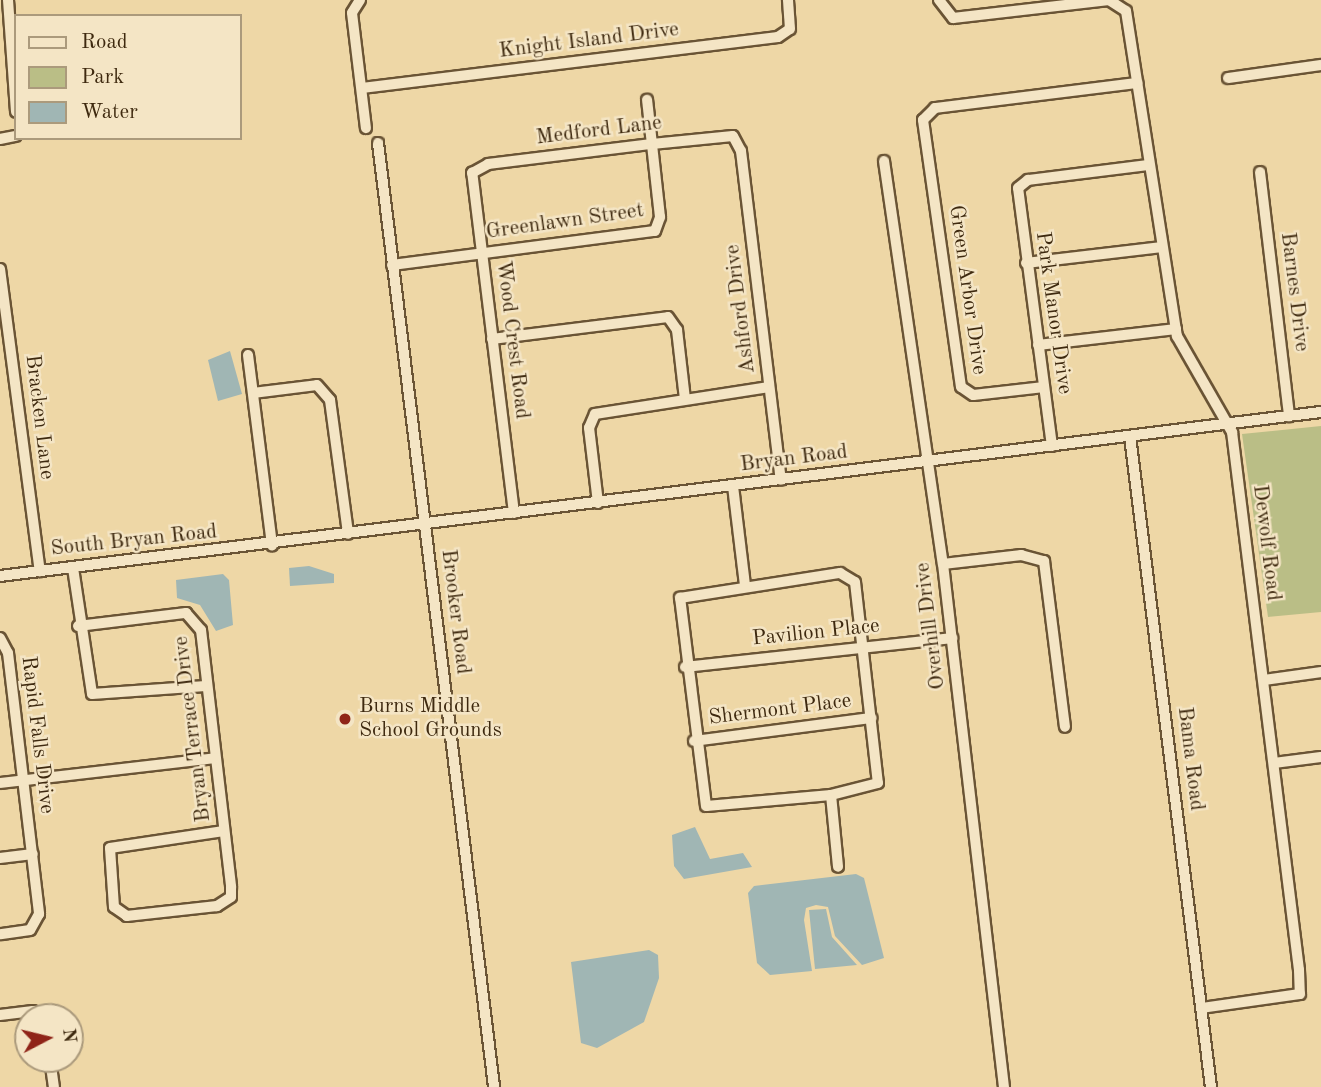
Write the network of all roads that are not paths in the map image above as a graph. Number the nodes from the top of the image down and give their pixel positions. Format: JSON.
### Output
{"nodes":[{"id":1,"x":8,"y":0,"type":"edge"},
{"id":2,"x":360,"y":0,"type":"edge"},
{"id":3,"x":788,"y":0,"type":"edge"},
{"id":4,"x":939,"y":0,"type":"edge"},
{"id":5,"x":1028,"y":5,"type":"edge"},
{"id":6,"x":13,"y":43,"type":"edge"},
{"id":7,"x":1321,"y":65,"type":"edge"},
{"id":8,"x":14,"y":66,"type":"edge"},
{"id":9,"x":1227,"y":78,"type":"dead end"},
{"id":10,"x":1137,"y":83,"type":"junction"},
{"id":11,"x":362,"y":88,"type":"junction"},
{"id":12,"x":647,"y":100,"type":"dead end"},
{"id":13,"x":366,"y":128,"type":"dead end"},
{"id":14,"x":733,"y":136,"type":"joint"},
{"id":15,"x":378,"y":142,"type":"dead end"},
{"id":16,"x":652,"y":144,"type":"junction"},
{"id":17,"x":884,"y":161,"type":"dead end"},
{"id":18,"x":1149,"y":165,"type":"junction"},
{"id":19,"x":1259,"y":172,"type":"dead end"},
{"id":20,"x":472,"y":173,"type":"joint"},
{"id":21,"x":1162,"y":247,"type":"junction"},
{"id":22,"x":482,"y":253,"type":"junction"},
{"id":23,"x":1026,"y":263,"type":"junction"},
{"id":24,"x":392,"y":265,"type":"junction"},
{"id":25,"x":0,"y":269,"type":"edge"},
{"id":26,"x":1176,"y":329,"type":"junction"},
{"id":27,"x":492,"y":339,"type":"junction"},
{"id":28,"x":1038,"y":345,"type":"junction"},
{"id":29,"x":248,"y":355,"type":"dead end"},
{"id":30,"x":769,"y":387,"type":"junction"},
{"id":31,"x":1044,"y":387,"type":"junction"},
{"id":32,"x":253,"y":393,"type":"junction"},
{"id":33,"x":685,"y":399,"type":"junction"},
{"id":34,"x":1321,"y":412,"type":"edge"},
{"id":35,"x":1289,"y":416,"type":"junction"},
{"id":36,"x":1226,"y":424,"type":"junction"},
{"id":37,"x":1130,"y":436,"type":"junction"},
{"id":38,"x":1052,"y":446,"type":"junction"},
{"id":39,"x":929,"y":462,"type":"junction"},
{"id":40,"x":781,"y":480,"type":"junction"},
{"id":41,"x":733,"y":485,"type":"junction"},
{"id":42,"x":598,"y":503,"type":"junction"},
{"id":43,"x":514,"y":513,"type":"junction"},
{"id":44,"x":425,"y":524,"type":"junction"},
{"id":45,"x":348,"y":534,"type":"junction"},
{"id":46,"x":272,"y":545,"type":"junction"},
{"id":47,"x":943,"y":564,"type":"junction"},
{"id":48,"x":72,"y":568,"type":"junction"},
{"id":49,"x":40,"y":571,"type":"junction"},
{"id":50,"x":0,"y":576,"type":"edge"},
{"id":51,"x":745,"y":585,"type":"junction"},
{"id":52,"x":78,"y":626,"type":"junction"},
{"id":53,"x":952,"y":638,"type":"junction"},
{"id":54,"x":0,"y":639,"type":"edge"},
{"id":55,"x":862,"y":645,"type":"junction"},
{"id":56,"x":685,"y":667,"type":"junction"},
{"id":57,"x":1321,"y":672,"type":"edge"},
{"id":58,"x":1264,"y":680,"type":"junction"},
{"id":59,"x":206,"y":686,"type":"junction"},
{"id":60,"x":872,"y":718,"type":"junction"},
{"id":61,"x":1065,"y":727,"type":"dead end"},
{"id":62,"x":694,"y":741,"type":"junction"},
{"id":63,"x":1321,"y":757,"type":"edge"},
{"id":64,"x":215,"y":758,"type":"junction"},
{"id":65,"x":1274,"y":763,"type":"junction"},
{"id":66,"x":23,"y":780,"type":"junction"},
{"id":67,"x":0,"y":783,"type":"edge"},
{"id":68,"x":831,"y":795,"type":"junction"},
{"id":69,"x":224,"y":831,"type":"junction"},
{"id":70,"x":33,"y":854,"type":"junction"},
{"id":71,"x":0,"y":858,"type":"edge"},
{"id":72,"x":838,"y":867,"type":"dead end"},
{"id":73,"x":0,"y":934,"type":"edge"},
{"id":74,"x":1202,"y":1008,"type":"junction"},
{"id":75,"x":494,"y":1087,"type":"edge"},
{"id":76,"x":1004,"y":1087,"type":"edge"},
{"id":77,"x":1211,"y":1087,"type":"edge"}],
"edges":[{"from":1,"to":6,"type":"street"},
{"from":2,"to":11,"type":"street"},
{"from":3,"to":11,"type":"street","name":"Knight Island Drive"},
{"from":4,"to":5,"type":"street"},
{"from":5,"to":10,"type":"street","name":"Dewolf Road"},
{"from":6,"to":8,"type":"street"},
{"from":7,"to":9,"type":"street"},
{"from":10,"to":18,"type":"street","name":"Dewolf Road"},
{"from":10,"to":31,"type":"street","name":"Green Arbor Drive"},
{"from":11,"to":13,"type":"street"},
{"from":12,"to":16,"type":"street","name":"Greenlawn Street"},
{"from":14,"to":16,"type":"street","name":"Medford Lane"},
{"from":14,"to":30,"type":"street","name":"Ashford Drive"},
{"from":15,"to":24,"type":"street","name":"Brooker Road"},
{"from":16,"to":20,"type":"street","name":"Medford Lane"},
{"from":16,"to":22,"type":"street","name":"Greenlawn Street"},
{"from":17,"to":39,"type":"street","name":"Overhill Drive"},
{"from":18,"to":21,"type":"street","name":"Dewolf Road"},
{"from":18,"to":23,"type":"street","name":"Park Manor Drive"},
{"from":19,"to":35,"type":"street","name":"Barnes Drive"},
{"from":20,"to":22,"type":"street","name":"Wood Crest Road"},
{"from":21,"to":23,"type":"street"},
{"from":21,"to":26,"type":"street","name":"Dewolf Road"},
{"from":22,"to":24,"type":"street","name":"Greenlawn Street"},
{"from":22,"to":27,"type":"street","name":"Wood Crest Road"},
{"from":23,"to":28,"type":"street","name":"Park Manor Drive"},
{"from":24,"to":44,"type":"street","name":"Brooker Road"},
{"from":25,"to":49,"type":"street","name":"Bracken Lane"},
{"from":26,"to":28,"type":"street"},
{"from":26,"to":36,"type":"street","name":"Dewolf Road"},
{"from":27,"to":33,"type":"street"},
{"from":27,"to":43,"type":"street","name":"Wood Crest Road"},
{"from":28,"to":31,"type":"street","name":"Park Manor Drive"},
{"from":29,"to":32,"type":"street"},
{"from":30,"to":33,"type":"street"},
{"from":30,"to":40,"type":"street","name":"Ashford Drive"},
{"from":31,"to":38,"type":"street","name":"Park Manor Drive"},
{"from":32,"to":45,"type":"street"},
{"from":32,"to":46,"type":"street"},
{"from":33,"to":42,"type":"street"},
{"from":34,"to":35,"type":"street","name":"Bryan Road"},
{"from":35,"to":36,"type":"street","name":"Bryan Road"},
{"from":36,"to":37,"type":"street","name":"Bryan Road"},
{"from":36,"to":58,"type":"street","name":"Dewolf Road"},
{"from":37,"to":38,"type":"street","name":"Bryan Road"},
{"from":37,"to":74,"type":"street","name":"Bama Road"},
{"from":38,"to":39,"type":"street","name":"Bryan Road"},
{"from":39,"to":40,"type":"street","name":"Bryan Road"},
{"from":39,"to":47,"type":"street","name":"Overhill Drive"},
{"from":40,"to":41,"type":"street","name":"Bryan Road"},
{"from":41,"to":42,"type":"street","name":"Bryan Road"},
{"from":41,"to":51,"type":"street"},
{"from":42,"to":43,"type":"street","name":"Bryan Road"},
{"from":43,"to":44,"type":"street","name":"Bryan Road"},
{"from":44,"to":45,"type":"street","name":"Bryan Road"},
{"from":44,"to":75,"type":"street","name":"Brooker Road"},
{"from":45,"to":46,"type":"street","name":"Bryan Road"},
{"from":46,"to":48,"type":"street","name":"South Bryan Road"},
{"from":47,"to":53,"type":"street","name":"Overhill Drive"},
{"from":47,"to":61,"type":"street"},
{"from":48,"to":49,"type":"street","name":"South Bryan Road"},
{"from":48,"to":52,"type":"street"},
{"from":49,"to":50,"type":"street","name":"South Bryan Road"},
{"from":51,"to":55,"type":"street"},
{"from":51,"to":56,"type":"street"},
{"from":52,"to":59,"type":"street"},
{"from":52,"to":59,"type":"street","name":"Bryan Terrace Drive"},
{"from":53,"to":55,"type":"street","name":"Pavilion Place"},
{"from":53,"to":76,"type":"street","name":"Overhill Drive"},
{"from":54,"to":66,"type":"street","name":"Rapid Falls Drive"},
{"from":55,"to":56,"type":"street","name":"Pavilion Place"},
{"from":55,"to":60,"type":"street"},
{"from":56,"to":62,"type":"street"},
{"from":57,"to":58,"type":"street"},
{"from":58,"to":65,"type":"street","name":"Dewolf Road"},
{"from":59,"to":64,"type":"street","name":"Bryan Terrace Drive"},
{"from":60,"to":62,"type":"street","name":"Shermont Place"},
{"from":60,"to":68,"type":"street"},
{"from":62,"to":68,"type":"street"},
{"from":63,"to":65,"type":"street"},
{"from":64,"to":66,"type":"street"},
{"from":64,"to":69,"type":"street","name":"Bryan Terrace Drive"},
{"from":65,"to":74,"type":"street","name":"Dewolf Road"},
{"from":66,"to":67,"type":"street"},
{"from":66,"to":70,"type":"street","name":"Rapid Falls Drive"},
{"from":68,"to":72,"type":"street"},
{"from":69,"to":69,"type":"street","name":"Bryan Terrace Drive"},
{"from":70,"to":71,"type":"street"},
{"from":70,"to":73,"type":"street","name":"Rapid Falls Drive"},
{"from":74,"to":77,"type":"street","name":"Bama Road"}]}
